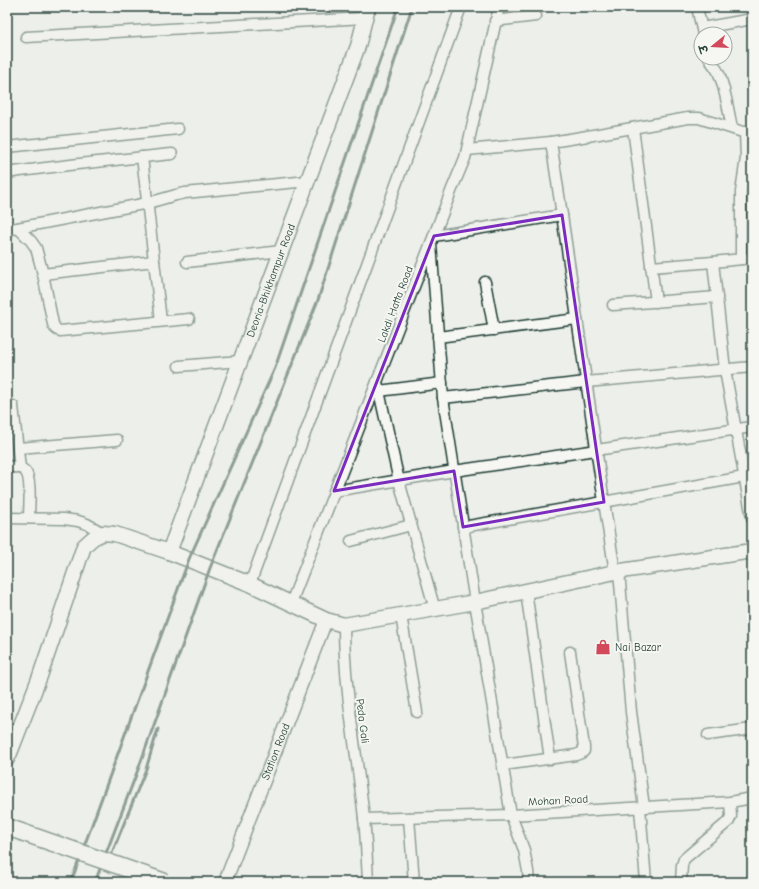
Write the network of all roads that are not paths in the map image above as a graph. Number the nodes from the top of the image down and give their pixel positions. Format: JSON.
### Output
{"nodes":[{"id":1,"x":461,"y":7,"type":"edge"},
{"id":2,"x":498,"y":7,"type":"edge"},
{"id":3,"x":697,"y":7,"type":"edge"},
{"id":4,"x":367,"y":13,"type":"edge"},
{"id":5,"x":536,"y":16,"type":"dead end"},
{"id":6,"x":752,"y":19,"type":"edge"},
{"id":7,"x":495,"y":21,"type":"junction"},
{"id":8,"x":701,"y":26,"type":"edge"},
{"id":9,"x":723,"y":26,"type":"edge"},
{"id":10,"x":26,"y":37,"type":"dead end"},
{"id":11,"x":715,"y":66,"type":"edge"},
{"id":12,"x":633,"y":128,"type":"junction"},
{"id":13,"x":732,"y":128,"type":"junction"},
{"id":14,"x":178,"y":129,"type":"dead end"},
{"id":15,"x":749,"y":134,"type":"edge"},
{"id":16,"x":550,"y":142,"type":"junction"},
{"id":17,"x":7,"y":147,"type":"edge"},
{"id":18,"x":467,"y":150,"type":"junction"},
{"id":19,"x":172,"y":154,"type":"dead end"},
{"id":20,"x":142,"y":157,"type":"junction"},
{"id":21,"x":7,"y":173,"type":"edge"},
{"id":22,"x":308,"y":181,"type":"junction"},
{"id":23,"x":148,"y":203,"type":"junction"},
{"id":24,"x":562,"y":215,"type":"junction"},
{"id":25,"x":18,"y":228,"type":"junction"},
{"id":26,"x":7,"y":230,"type":"edge"},
{"id":27,"x":432,"y":240,"type":"junction"},
{"id":28,"x":281,"y":252,"type":"junction"},
{"id":29,"x":752,"y":258,"type":"edge"},
{"id":30,"x":741,"y":259,"type":"junction"},
{"id":31,"x":154,"y":260,"type":"junction"},
{"id":32,"x":187,"y":262,"type":"dead end"},
{"id":33,"x":713,"y":262,"type":"junction"},
{"id":34,"x":651,"y":267,"type":"junction"},
{"id":35,"x":43,"y":274,"type":"junction"},
{"id":36,"x":485,"y":282,"type":"dead end"},
{"id":37,"x":717,"y":297,"type":"junction"},
{"id":38,"x":656,"y":302,"type":"junction"},
{"id":39,"x":613,"y":305,"type":"dead end"},
{"id":40,"x":189,"y":319,"type":"dead end"},
{"id":41,"x":577,"y":320,"type":"junction"},
{"id":42,"x":161,"y":321,"type":"junction"},
{"id":43,"x":494,"y":330,"type":"junction"},
{"id":44,"x":438,"y":337,"type":"junction"},
{"id":45,"x":240,"y":361,"type":"junction"},
{"id":46,"x":180,"y":366,"type":"dead end"},
{"id":47,"x":752,"y":367,"type":"edge"},
{"id":48,"x":725,"y":370,"type":"junction"},
{"id":49,"x":586,"y":382,"type":"junction"},
{"id":50,"x":442,"y":384,"type":"junction"},
{"id":51,"x":378,"y":387,"type":"junction"},
{"id":52,"x":443,"y":398,"type":"junction"},
{"id":53,"x":13,"y":406,"type":"dead end"},
{"id":54,"x":752,"y":428,"type":"edge"},
{"id":55,"x":736,"y":430,"type":"junction"},
{"id":56,"x":116,"y":440,"type":"dead end"},
{"id":57,"x":18,"y":448,"type":"junction"},
{"id":58,"x":596,"y":451,"type":"junction"},
{"id":59,"x":7,"y":466,"type":"edge"},
{"id":60,"x":20,"y":468,"type":"junction"},
{"id":61,"x":454,"y":472,"type":"junction"},
{"id":62,"x":744,"y":477,"type":"junction"},
{"id":63,"x":399,"y":481,"type":"junction"},
{"id":64,"x":750,"y":491,"type":"edge"},
{"id":65,"x":334,"y":492,"type":"junction"},
{"id":66,"x":604,"y":502,"type":"junction"},
{"id":67,"x":7,"y":518,"type":"edge"},
{"id":68,"x":29,"y":518,"type":"junction"},
{"id":69,"x":752,"y":518,"type":"edge"},
{"id":70,"x":411,"y":525,"type":"junction"},
{"id":71,"x":463,"y":526,"type":"junction"},
{"id":72,"x":103,"y":533,"type":"junction"},
{"id":73,"x":351,"y":541,"type":"dead end"},
{"id":74,"x":752,"y":551,"type":"edge"},
{"id":75,"x":169,"y":552,"type":"junction"},
{"id":76,"x":617,"y":571,"type":"junction"},
{"id":77,"x":250,"y":584,"type":"junction"},
{"id":78,"x":526,"y":591,"type":"junction"},
{"id":79,"x":475,"y":602,"type":"junction"},
{"id":80,"x":291,"y":603,"type":"junction"},
{"id":81,"x":434,"y":610,"type":"junction"},
{"id":82,"x":401,"y":615,"type":"junction"},
{"id":83,"x":326,"y":620,"type":"junction"},
{"id":84,"x":344,"y":625,"type":"junction"},
{"id":85,"x":570,"y":652,"type":"dead end"},
{"id":86,"x":417,"y":712,"type":"dead end"},
{"id":87,"x":752,"y":729,"type":"edge"},
{"id":88,"x":708,"y":735,"type":"dead end"},
{"id":89,"x":7,"y":759,"type":"edge"},
{"id":90,"x":550,"y":759,"type":"junction"},
{"id":91,"x":503,"y":765,"type":"junction"},
{"id":92,"x":752,"y":798,"type":"edge"},
{"id":93,"x":730,"y":802,"type":"junction"},
{"id":94,"x":642,"y":807,"type":"junction"},
{"id":95,"x":511,"y":815,"type":"junction"},
{"id":96,"x":408,"y":818,"type":"junction"},
{"id":97,"x":364,"y":819,"type":"junction"},
{"id":98,"x":7,"y":827,"type":"edge"},
{"id":99,"x":165,"y":882,"type":"edge"},
{"id":100,"x":225,"y":882,"type":"edge"},
{"id":101,"x":368,"y":882,"type":"edge"},
{"id":102,"x":414,"y":882,"type":"edge"},
{"id":103,"x":530,"y":882,"type":"edge"},
{"id":104,"x":646,"y":882,"type":"edge"},
{"id":105,"x":681,"y":882,"type":"edge"}],
"edges":[{"from":1,"to":77,"type":"street"},
{"from":2,"to":7,"type":"street","name":"Lakdi Hatta Road"},
{"from":3,"to":8,"type":"street"},
{"from":4,"to":10,"type":"street"},
{"from":4,"to":22,"type":"main road","name":"Deoria-Bhikhampur Road"},
{"from":5,"to":7,"type":"street"},
{"from":6,"to":9,"type":"street"},
{"from":7,"to":18,"type":"street","name":"Lakdi Hatta Road"},
{"from":11,"to":13,"type":"street"},
{"from":12,"to":13,"type":"street"},
{"from":12,"to":16,"type":"street"},
{"from":12,"to":34,"type":"street"},
{"from":13,"to":15,"type":"street"},
{"from":14,"to":17,"type":"street"},
{"from":15,"to":30,"type":"street"},
{"from":16,"to":18,"type":"street"},
{"from":16,"to":24,"type":"street"},
{"from":18,"to":27,"type":"street","name":"Lakdi Hatta Road"},
{"from":19,"to":20,"type":"street"},
{"from":20,"to":21,"type":"street"},
{"from":20,"to":23,"type":"street"},
{"from":22,"to":23,"type":"street"},
{"from":22,"to":28,"type":"main road","name":"Deoria-Bhikhampur Road"},
{"from":23,"to":25,"type":"street"},
{"from":23,"to":31,"type":"street"},
{"from":24,"to":27,"type":"street"},
{"from":24,"to":41,"type":"street"},
{"from":25,"to":26,"type":"street"},
{"from":25,"to":35,"type":"street"},
{"from":27,"to":44,"type":"street"},
{"from":27,"to":51,"type":"street","name":"Lakdi Hatta Road"},
{"from":28,"to":32,"type":"street"},
{"from":28,"to":45,"type":"main road","name":"Deoria-Bhikhampur Road"},
{"from":29,"to":30,"type":"street"},
{"from":30,"to":33,"type":"street"},
{"from":31,"to":35,"type":"street"},
{"from":31,"to":42,"type":"street"},
{"from":33,"to":34,"type":"street"},
{"from":33,"to":37,"type":"street"},
{"from":34,"to":38,"type":"street"},
{"from":35,"to":42,"type":"street"},
{"from":36,"to":43,"type":"street"},
{"from":37,"to":38,"type":"street"},
{"from":37,"to":48,"type":"street"},
{"from":38,"to":39,"type":"street"},
{"from":40,"to":42,"type":"street"},
{"from":41,"to":43,"type":"street"},
{"from":41,"to":49,"type":"street"},
{"from":43,"to":44,"type":"street"},
{"from":44,"to":50,"type":"street"},
{"from":45,"to":46,"type":"street"},
{"from":45,"to":75,"type":"main road","name":"Deoria-Bhikhampur Road"},
{"from":47,"to":48,"type":"street"},
{"from":48,"to":49,"type":"street"},
{"from":48,"to":55,"type":"street"},
{"from":49,"to":52,"type":"street"},
{"from":49,"to":58,"type":"street"},
{"from":50,"to":51,"type":"street"},
{"from":50,"to":52,"type":"street"},
{"from":51,"to":63,"type":"street"},
{"from":51,"to":65,"type":"street","name":"Lakdi Hatta Road"},
{"from":52,"to":61,"type":"street"},
{"from":53,"to":57,"type":"street"},
{"from":54,"to":55,"type":"street"},
{"from":55,"to":58,"type":"street"},
{"from":55,"to":62,"type":"street"},
{"from":56,"to":57,"type":"street"},
{"from":57,"to":60,"type":"street"},
{"from":58,"to":61,"type":"street"},
{"from":58,"to":66,"type":"street"},
{"from":59,"to":60,"type":"street"},
{"from":60,"to":68,"type":"street"},
{"from":61,"to":63,"type":"street"},
{"from":61,"to":71,"type":"street"},
{"from":62,"to":64,"type":"street"},
{"from":62,"to":66,"type":"street"},
{"from":63,"to":65,"type":"street"},
{"from":63,"to":70,"type":"street"},
{"from":64,"to":69,"type":"street"},
{"from":65,"to":80,"type":"street","name":"Lakdi Hatta Road"},
{"from":66,"to":71,"type":"street"},
{"from":66,"to":76,"type":"street"},
{"from":67,"to":68,"type":"street"},
{"from":68,"to":72,"type":"street"},
{"from":70,"to":73,"type":"street"},
{"from":70,"to":81,"type":"street"},
{"from":71,"to":79,"type":"street"},
{"from":72,"to":75,"type":"main road"},
{"from":72,"to":89,"type":"main road"},
{"from":74,"to":76,"type":"main road"},
{"from":75,"to":77,"type":"main road"},
{"from":76,"to":78,"type":"main road"},
{"from":76,"to":94,"type":"street"},
{"from":77,"to":80,"type":"main road"},
{"from":78,"to":79,"type":"main road"},
{"from":78,"to":90,"type":"street"},
{"from":79,"to":81,"type":"main road"},
{"from":79,"to":91,"type":"street"},
{"from":80,"to":83,"type":"main road"},
{"from":81,"to":82,"type":"main road"},
{"from":82,"to":84,"type":"main road"},
{"from":82,"to":86,"type":"street"},
{"from":83,"to":84,"type":"main road"},
{"from":83,"to":100,"type":"street","name":"Station Road"},
{"from":84,"to":97,"type":"street","name":"Peda Gali"},
{"from":85,"to":90,"type":"street"},
{"from":87,"to":88,"type":"street"},
{"from":90,"to":91,"type":"street"},
{"from":91,"to":95,"type":"street"},
{"from":92,"to":93,"type":"street","name":"Mohan Road"},
{"from":93,"to":94,"type":"street","name":"Mohan Road"},
{"from":93,"to":105,"type":"street"},
{"from":94,"to":95,"type":"street","name":"Mohan Road"},
{"from":94,"to":104,"type":"street"},
{"from":95,"to":96,"type":"street","name":"Mohan Road"},
{"from":95,"to":103,"type":"street"},
{"from":96,"to":97,"type":"street","name":"Mohan Road"},
{"from":96,"to":102,"type":"street"},
{"from":97,"to":101,"type":"street","name":"Peda Gali"},
{"from":98,"to":99,"type":"main road","bridge":true}]}
